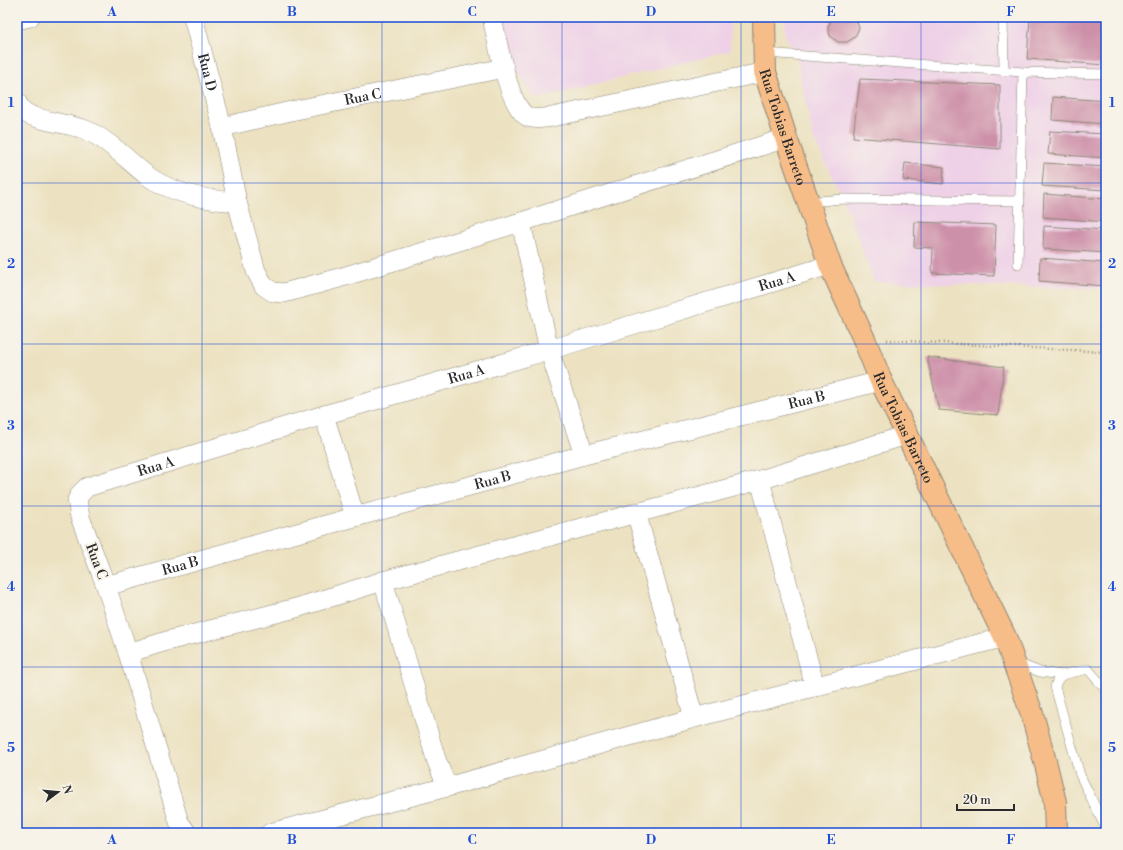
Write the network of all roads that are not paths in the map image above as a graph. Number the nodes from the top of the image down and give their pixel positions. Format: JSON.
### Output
{"nodes":[{"id":1,"x":30,"y":17,"type":"edge"},
{"id":2,"x":193,"y":17,"type":"edge"},
{"id":3,"x":492,"y":17,"type":"edge"},
{"id":4,"x":764,"y":17,"type":"edge"},
{"id":5,"x":1003,"y":17,"type":"edge"},
{"id":6,"x":17,"y":20,"type":"edge"},
{"id":7,"x":765,"y":62,"type":"junction"},
{"id":8,"x":504,"y":68,"type":"junction"},
{"id":9,"x":1004,"y":70,"type":"junction"},
{"id":10,"x":1023,"y":72,"type":"junction"},
{"id":11,"x":1106,"y":74,"type":"edge"},
{"id":12,"x":17,"y":102,"type":"edge"},
{"id":13,"x":222,"y":127,"type":"junction"},
{"id":14,"x":786,"y":138,"type":"junction"},
{"id":15,"x":1020,"y":201,"type":"junction"},
{"id":16,"x":238,"y":202,"type":"junction"},
{"id":17,"x":808,"y":202,"type":"junction"},
{"id":18,"x":521,"y":222,"type":"junction"},
{"id":19,"x":1018,"y":264,"type":"dead end"},
{"id":20,"x":830,"y":265,"type":"junction"},
{"id":21,"x":549,"y":350,"type":"junction"},
{"id":22,"x":881,"y":381,"type":"junction"},
{"id":23,"x":324,"y":415,"type":"junction"},
{"id":24,"x":907,"y":434,"type":"junction"},
{"id":25,"x":584,"y":456,"type":"junction"},
{"id":26,"x":760,"y":480,"type":"junction"},
{"id":27,"x":104,"y":483,"type":"joint"},
{"id":28,"x":636,"y":512,"type":"junction"},
{"id":29,"x":354,"y":517,"type":"junction"},
{"id":30,"x":383,"y":581,"type":"junction"},
{"id":31,"x":106,"y":586,"type":"junction"},
{"id":32,"x":1005,"y":637,"type":"junction"},
{"id":33,"x":128,"y":654,"type":"junction"},
{"id":34,"x":1014,"y":663,"type":"junction"},
{"id":35,"x":1062,"y":675,"type":"junction"},
{"id":36,"x":815,"y":687,"type":"junction"},
{"id":37,"x":1106,"y":690,"type":"edge"},
{"id":38,"x":694,"y":718,"type":"junction"},
{"id":39,"x":447,"y":787,"type":"junction"},
{"id":40,"x":1106,"y":829,"type":"edge"},
{"id":41,"x":187,"y":833,"type":"edge"},
{"id":42,"x":270,"y":833,"type":"edge"},
{"id":43,"x":1056,"y":833,"type":"edge"}],
"edges":[{"from":1,"to":6,"type":"street"},
{"from":2,"to":13,"type":"street","name":"Rua D"},
{"from":3,"to":8,"type":"street"},
{"from":4,"to":7,"type":"main road","name":"Rua Tobias Barreto"},
{"from":5,"to":9,"type":"lane"},
{"from":7,"to":8,"type":"street"},
{"from":7,"to":9,"type":"lane"},
{"from":7,"to":14,"type":"main road","name":"Rua Tobias Barreto"},
{"from":8,"to":13,"type":"street","name":"Rua C"},
{"from":9,"to":10,"type":"lane"},
{"from":10,"to":11,"type":"lane"},
{"from":10,"to":15,"type":"lane"},
{"from":12,"to":16,"type":"street"},
{"from":13,"to":16,"type":"street"},
{"from":14,"to":17,"type":"main road","name":"Rua Tobias Barreto"},
{"from":14,"to":18,"type":"street"},
{"from":15,"to":17,"type":"lane"},
{"from":15,"to":19,"type":"lane"},
{"from":16,"to":18,"type":"street"},
{"from":17,"to":20,"type":"main road","name":"Rua Tobias Barreto"},
{"from":18,"to":21,"type":"street"},
{"from":20,"to":21,"type":"street","name":"Rua A"},
{"from":20,"to":22,"type":"main road","name":"Rua Tobias Barreto"},
{"from":21,"to":23,"type":"street","name":"Rua A"},
{"from":21,"to":25,"type":"street"},
{"from":22,"to":24,"type":"main road","name":"Rua Tobias Barreto"},
{"from":22,"to":25,"type":"street","name":"Rua B"},
{"from":23,"to":27,"type":"street","name":"Rua A"},
{"from":23,"to":29,"type":"street"},
{"from":24,"to":26,"type":"street"},
{"from":24,"to":32,"type":"main road","name":"Rua Tobias Barreto"},
{"from":25,"to":29,"type":"street","name":"Rua B"},
{"from":26,"to":28,"type":"street"},
{"from":26,"to":36,"type":"street"},
{"from":27,"to":31,"type":"street","name":"Rua C"},
{"from":28,"to":30,"type":"street"},
{"from":28,"to":38,"type":"street"},
{"from":29,"to":31,"type":"street","name":"Rua B"},
{"from":30,"to":33,"type":"street"},
{"from":30,"to":39,"type":"street"},
{"from":31,"to":33,"type":"street","name":"Rua C"},
{"from":32,"to":34,"type":"main road","name":"Rua Tobias Barreto"},
{"from":32,"to":36,"type":"street"},
{"from":33,"to":41,"type":"street","name":"Rua C"},
{"from":34,"to":35,"type":"lane"},
{"from":34,"to":43,"type":"main road","name":"Rua Tobias Barreto"},
{"from":35,"to":37,"type":"lane"},
{"from":35,"to":40,"type":"lane"},
{"from":36,"to":38,"type":"street"},
{"from":38,"to":39,"type":"street"},
{"from":39,"to":42,"type":"street"}]}
